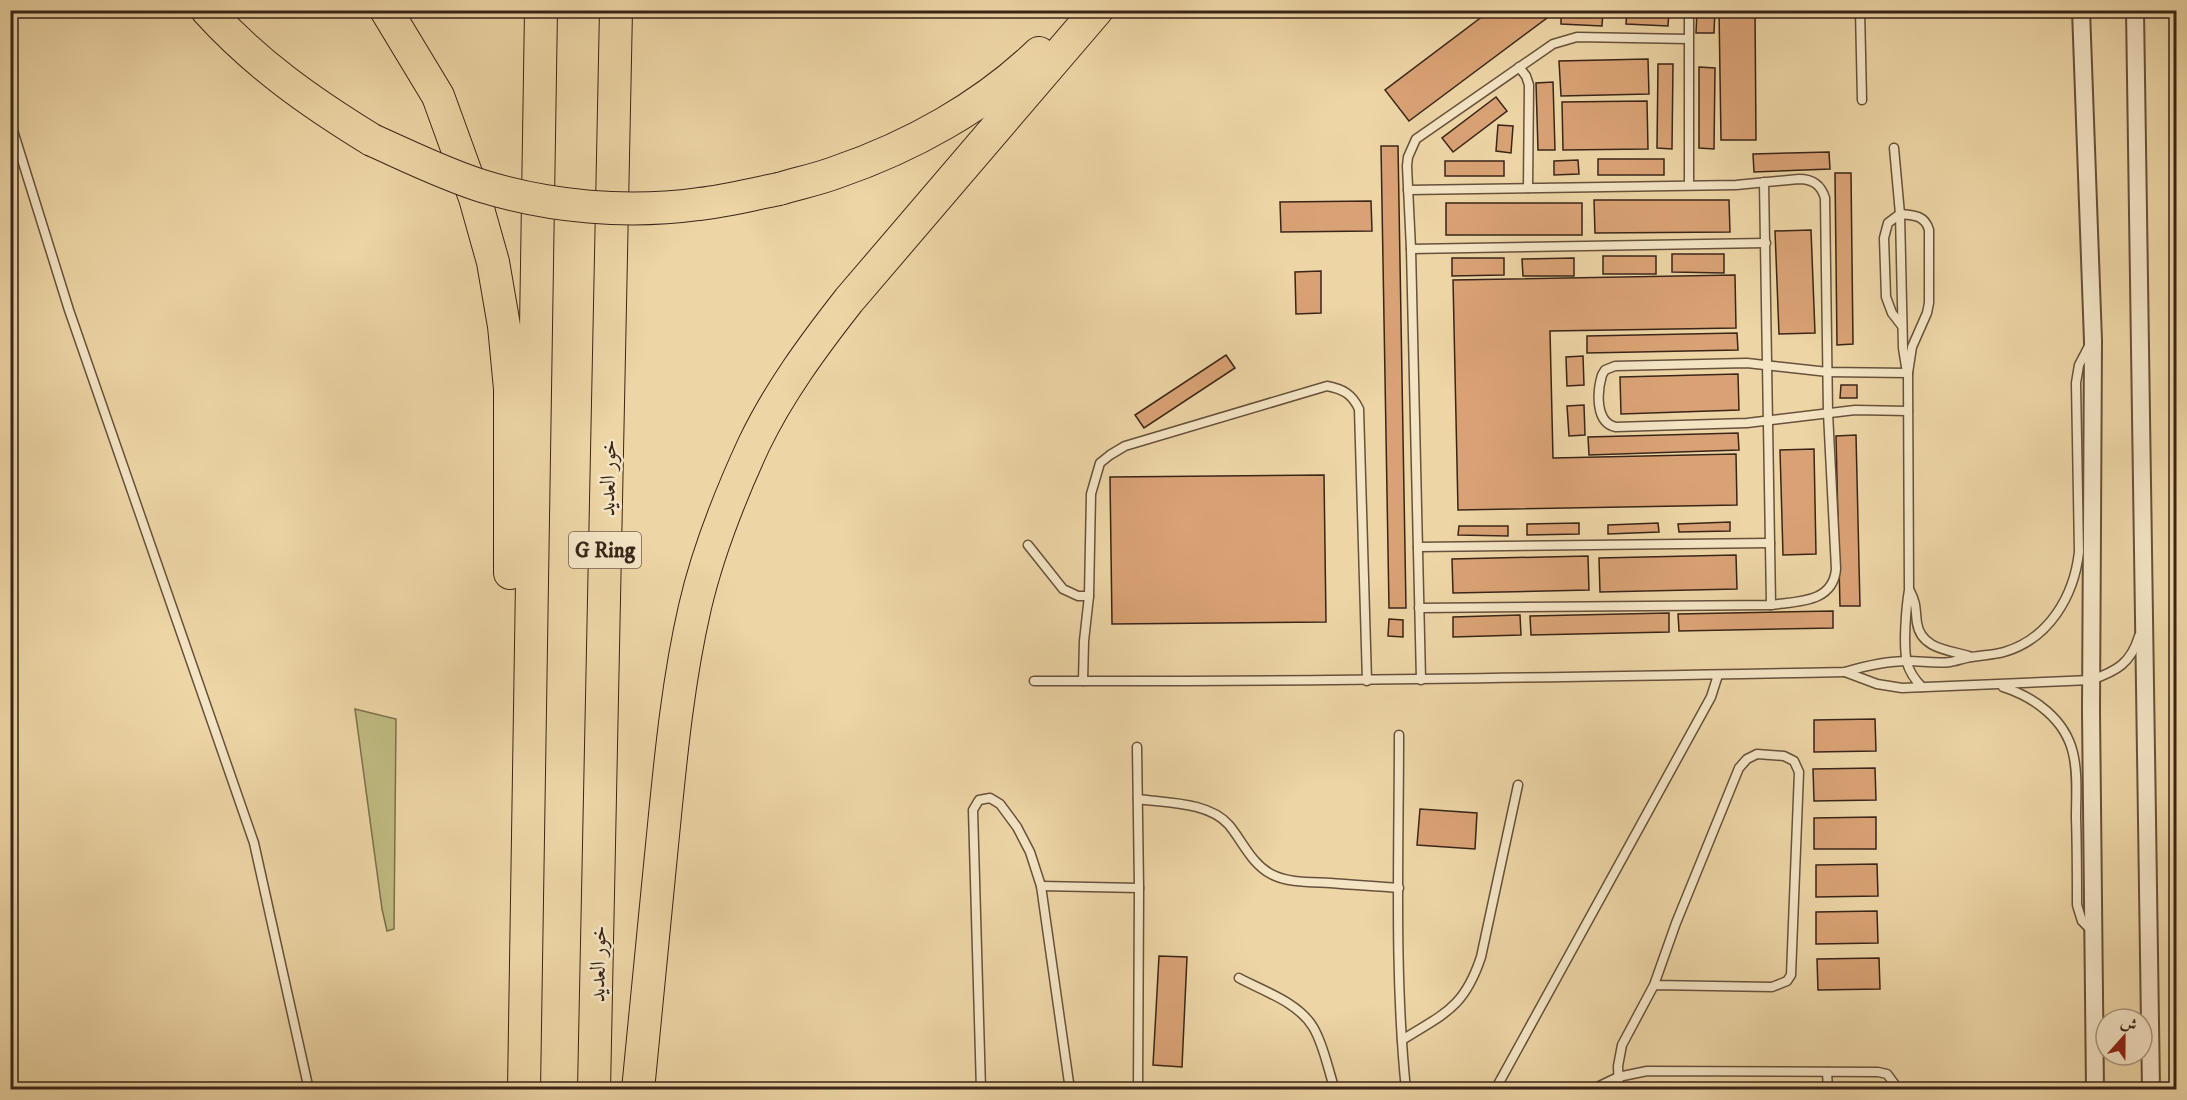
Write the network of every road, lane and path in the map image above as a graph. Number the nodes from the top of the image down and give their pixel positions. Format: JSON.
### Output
{"nodes":[{"id":1,"x":207,"y":10,"type":"edge"},
{"id":2,"x":386,"y":10,"type":"edge"},
{"id":3,"x":541,"y":10,"type":"edge"},
{"id":4,"x":616,"y":10,"type":"edge"},
{"id":5,"x":1081,"y":10,"type":"edge"},
{"id":6,"x":1097,"y":10,"type":"edge"},
{"id":7,"x":1689,"y":10,"type":"edge"},
{"id":8,"x":1860,"y":10,"type":"edge"},
{"id":9,"x":2082,"y":10,"type":"edge"},
{"id":10,"x":2135,"y":10,"type":"edge"},
{"id":11,"x":1689,"y":39,"type":"junction"},
{"id":12,"x":1519,"y":67,"type":"junction"},
{"id":13,"x":1862,"y":100,"type":"dead end"},
{"id":14,"x":10,"y":121,"type":"edge"},
{"id":15,"x":1894,"y":148,"type":"dead end"},
{"id":16,"x":1764,"y":182,"type":"junction"},
{"id":17,"x":1689,"y":185,"type":"junction"},
{"id":18,"x":1528,"y":188,"type":"junction"},
{"id":19,"x":1408,"y":190,"type":"junction"},
{"id":20,"x":1900,"y":214,"type":"junction"},
{"id":21,"x":1766,"y":243,"type":"junction"},
{"id":22,"x":1412,"y":249,"type":"junction"},
{"id":23,"x":1902,"y":326,"type":"junction"},
{"id":24,"x":2092,"y":341,"type":"junction"},
{"id":25,"x":1767,"y":366,"type":"junction"},
{"id":26,"x":1828,"y":372,"type":"junction"},
{"id":27,"x":1908,"y":374,"type":"junction"},
{"id":28,"x":1908,"y":411,"type":"junction"},
{"id":29,"x":1828,"y":413,"type":"junction"},
{"id":30,"x":1768,"y":421,"type":"junction"},
{"id":31,"x":1770,"y":543,"type":"junction"},
{"id":32,"x":1028,"y":545,"type":"dead end"},
{"id":33,"x":1418,"y":547,"type":"junction"},
{"id":34,"x":1909,"y":590,"type":"junction"},
{"id":35,"x":1089,"y":596,"type":"junction"},
{"id":36,"x":1771,"y":605,"type":"junction"},
{"id":37,"x":1419,"y":608,"type":"junction"},
{"id":38,"x":2144,"y":618,"type":"junction"},
{"id":39,"x":1971,"y":657,"type":"junction"},
{"id":40,"x":1907,"y":661,"type":"junction"},
{"id":41,"x":1845,"y":672,"type":"junction"},
{"id":42,"x":1718,"y":675,"type":"junction"},
{"id":43,"x":1421,"y":680,"type":"junction"},
{"id":44,"x":2091,"y":680,"type":"junction"},
{"id":45,"x":1034,"y":681,"type":"dead end"},
{"id":46,"x":1083,"y":681,"type":"junction"},
{"id":47,"x":1367,"y":681,"type":"junction"},
{"id":48,"x":1997,"y":684,"type":"junction"},
{"id":49,"x":1922,"y":687,"type":"junction"},
{"id":50,"x":1399,"y":735,"type":"dead end"},
{"id":51,"x":1137,"y":747,"type":"dead end"},
{"id":52,"x":1518,"y":785,"type":"dead end"},
{"id":53,"x":1138,"y":799,"type":"junction"},
{"id":54,"x":526,"y":873,"type":"junction"},
{"id":55,"x":1041,"y":886,"type":"junction"},
{"id":56,"x":1139,"y":888,"type":"junction"},
{"id":57,"x":1399,"y":888,"type":"junction"},
{"id":58,"x":2093,"y":932,"type":"junction"},
{"id":59,"x":1239,"y":978,"type":"dead end"},
{"id":60,"x":1654,"y":985,"type":"junction"},
{"id":61,"x":1402,"y":1040,"type":"junction"},
{"id":62,"x":1827,"y":1072,"type":"junction"},
{"id":63,"x":1618,"y":1077,"type":"junction"},
{"id":64,"x":309,"y":1089,"type":"edge"},
{"id":65,"x":524,"y":1089,"type":"edge"},
{"id":66,"x":594,"y":1089,"type":"edge"},
{"id":67,"x":638,"y":1089,"type":"edge"},
{"id":68,"x":981,"y":1089,"type":"edge"},
{"id":69,"x":1070,"y":1089,"type":"edge"},
{"id":70,"x":1138,"y":1089,"type":"edge"},
{"id":71,"x":1335,"y":1089,"type":"edge"},
{"id":72,"x":1364,"y":1089,"type":"edge"},
{"id":73,"x":1406,"y":1089,"type":"edge"},
{"id":74,"x":1495,"y":1089,"type":"edge"},
{"id":75,"x":1591,"y":1089,"type":"edge"},
{"id":76,"x":1618,"y":1089,"type":"edge"},
{"id":77,"x":1828,"y":1089,"type":"edge"},
{"id":78,"x":1899,"y":1089,"type":"edge"},
{"id":79,"x":2095,"y":1089,"type":"edge"},
{"id":80,"x":2151,"y":1089,"type":"edge"}],
"edges":[{"from":1,"to":5,"type":"highway","bridge":true},
{"from":2,"to":54,"type":"highway"},
{"from":3,"to":54,"type":"highway"},
{"from":4,"to":66,"type":"highway","name":"خور العديد","number":"G Ring"},
{"from":6,"to":67,"type":"highway"},
{"from":7,"to":11,"type":"lane"},
{"from":8,"to":13,"type":"lane"},
{"from":9,"to":24,"type":"street"},
{"from":10,"to":38,"type":"street"},
{"from":11,"to":12,"type":"lane"},
{"from":11,"to":17,"type":"lane"},
{"from":12,"to":18,"type":"lane"},
{"from":12,"to":19,"type":"lane"},
{"from":14,"to":64,"type":"lane"},
{"from":15,"to":20,"type":"lane"},
{"from":16,"to":17,"type":"lane"},
{"from":16,"to":21,"type":"lane"},
{"from":16,"to":26,"type":"lane"},
{"from":17,"to":18,"type":"lane"},
{"from":18,"to":19,"type":"lane"},
{"from":19,"to":22,"type":"lane"},
{"from":20,"to":23,"type":"lane"},
{"from":20,"to":23,"type":"lane"},
{"from":20,"to":27,"type":"lane"},
{"from":21,"to":22,"type":"lane"},
{"from":21,"to":25,"type":"lane"},
{"from":22,"to":33,"type":"lane"},
{"from":23,"to":27,"type":"lane"},
{"from":24,"to":39,"type":"lane"},
{"from":24,"to":44,"type":"street"},
{"from":25,"to":26,"type":"lane"},
{"from":25,"to":30,"type":"lane"},
{"from":25,"to":30,"type":"lane"},
{"from":26,"to":27,"type":"lane"},
{"from":26,"to":29,"type":"lane"},
{"from":27,"to":28,"type":"lane"},
{"from":28,"to":29,"type":"lane"},
{"from":28,"to":34,"type":"lane"},
{"from":29,"to":30,"type":"lane"},
{"from":29,"to":36,"type":"lane"},
{"from":30,"to":31,"type":"lane"},
{"from":31,"to":33,"type":"lane"},
{"from":31,"to":36,"type":"lane"},
{"from":32,"to":35,"type":"lane"},
{"from":33,"to":37,"type":"lane"},
{"from":34,"to":39,"type":"lane"},
{"from":34,"to":40,"type":"lane"},
{"from":35,"to":46,"type":"lane"},
{"from":35,"to":47,"type":"lane"},
{"from":36,"to":37,"type":"lane"},
{"from":37,"to":43,"type":"lane"},
{"from":38,"to":44,"type":"lane"},
{"from":38,"to":80,"type":"street"},
{"from":39,"to":40,"type":"lane"},
{"from":40,"to":41,"type":"lane"},
{"from":40,"to":49,"type":"lane"},
{"from":41,"to":42,"type":"lane"},
{"from":41,"to":49,"type":"lane"},
{"from":42,"to":43,"type":"lane"},
{"from":42,"to":74,"type":"lane"},
{"from":43,"to":47,"type":"lane"},
{"from":44,"to":48,"type":"lane"},
{"from":44,"to":58,"type":"street"},
{"from":45,"to":46,"type":"lane"},
{"from":46,"to":47,"type":"lane"},
{"from":48,"to":49,"type":"lane"},
{"from":48,"to":58,"type":"lane"},
{"from":50,"to":57,"type":"lane"},
{"from":51,"to":53,"type":"lane"},
{"from":52,"to":61,"type":"lane"},
{"from":53,"to":56,"type":"lane"},
{"from":53,"to":57,"type":"lane"},
{"from":54,"to":65,"type":"highway"},
{"from":55,"to":56,"type":"lane"},
{"from":55,"to":68,"type":"lane"},
{"from":55,"to":69,"type":"lane"},
{"from":56,"to":70,"type":"lane"},
{"from":57,"to":61,"type":"lane"},
{"from":58,"to":79,"type":"street"},
{"from":59,"to":71,"type":"lane"},
{"from":60,"to":60,"type":"lane"},
{"from":60,"to":63,"type":"lane"},
{"from":61,"to":73,"type":"lane"},
{"from":62,"to":63,"type":"lane"},
{"from":62,"to":77,"type":"lane"},
{"from":62,"to":78,"type":"lane"},
{"from":63,"to":75,"type":"lane"},
{"from":63,"to":76,"type":"lane"},
{"from":72,"to":73,"type":"lane"}]}
